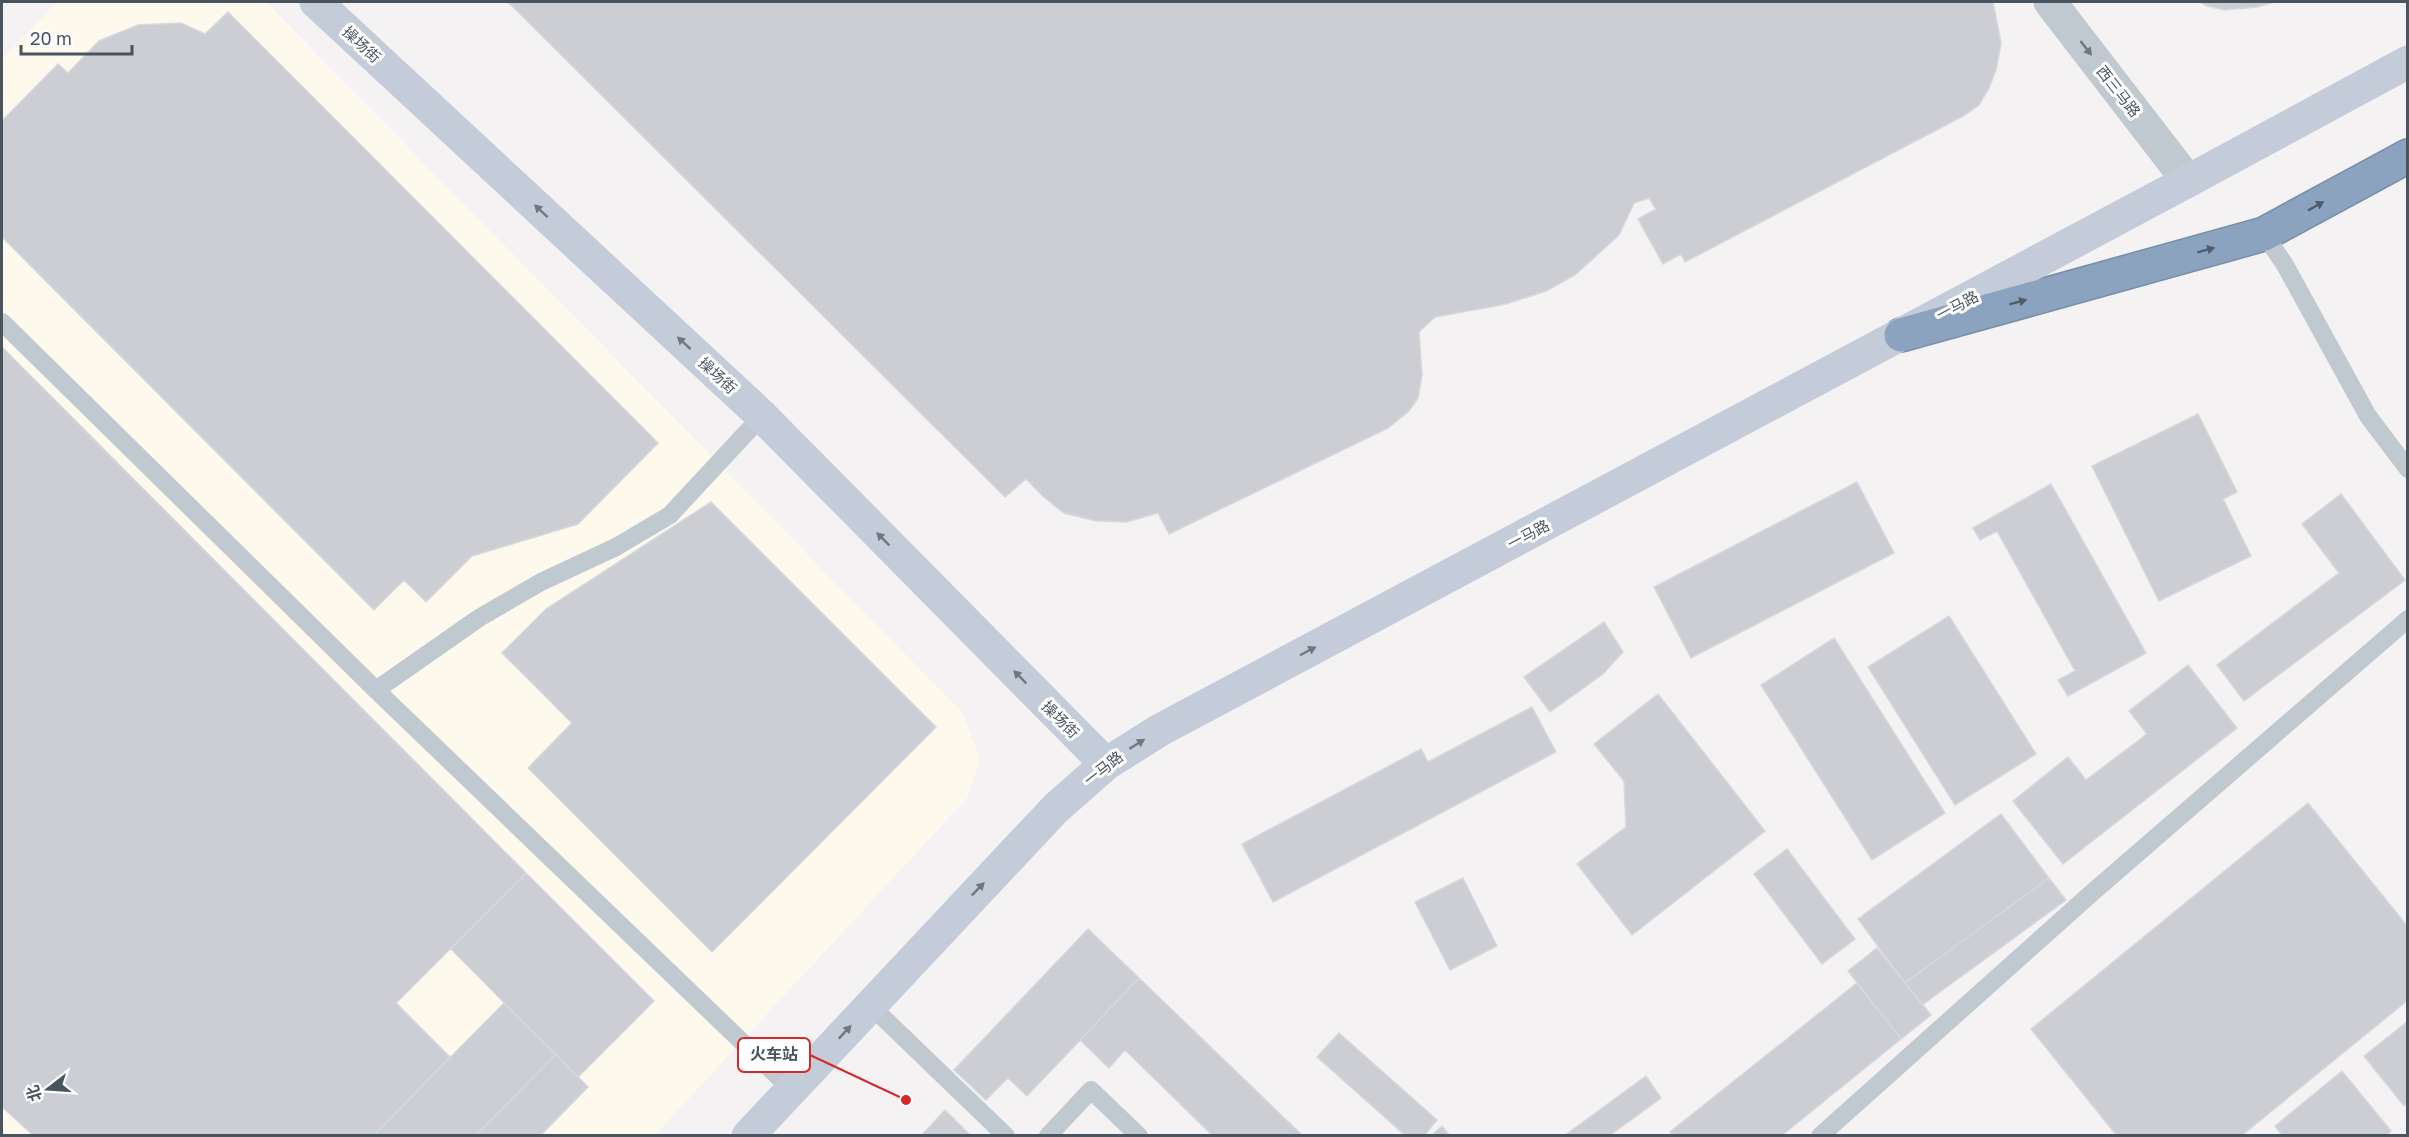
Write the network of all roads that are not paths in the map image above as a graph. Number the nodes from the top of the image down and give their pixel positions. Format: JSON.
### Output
{"nodes":[{"id":1,"x":316,"y":2,"type":"edge"},
{"id":2,"x":2050,"y":2,"type":"edge"},
{"id":3,"x":2408,"y":62,"type":"edge"},
{"id":4,"x":2408,"y":156,"type":"edge"},
{"id":5,"x":2188,"y":181,"type":"junction"},
{"id":6,"x":2264,"y":234,"type":"junction"},
{"id":7,"x":2,"y":322,"type":"edge"},
{"id":8,"x":1901,"y":335,"type":"junction"},
{"id":9,"x":762,"y":416,"type":"junction"},
{"id":10,"x":2408,"y":469,"type":"edge"},
{"id":11,"x":2408,"y":619,"type":"edge"},
{"id":12,"x":376,"y":690,"type":"junction"},
{"id":13,"x":1106,"y":764,"type":"junction"},
{"id":14,"x":870,"y":1005,"type":"junction"},
{"id":15,"x":791,"y":1089,"type":"junction"},
{"id":16,"x":748,"y":1136,"type":"edge"},
{"id":17,"x":1006,"y":1136,"type":"edge"},
{"id":18,"x":1048,"y":1136,"type":"edge"},
{"id":19,"x":1138,"y":1136,"type":"edge"},
{"id":20,"x":1820,"y":1136,"type":"edge"}],
"edges":[{"from":9,"to":1,"type":"street","name":"操场街","one_way":true},
{"from":2,"to":5,"type":"street","name":"西三马路","one_way":true},
{"from":3,"to":5,"type":"street","name":"一马路"},
{"from":6,"to":4,"type":"highway","one_way":true},
{"from":5,"to":8,"type":"street","name":"一马路"},
{"from":8,"to":6,"type":"highway","one_way":true},
{"from":6,"to":10,"type":"lane"},
{"from":7,"to":12,"type":"lane"},
{"from":13,"to":8,"type":"street","name":"一马路","one_way":true},
{"from":9,"to":12,"type":"lane"},
{"from":13,"to":9,"type":"street","name":"操场街","one_way":true},
{"from":11,"to":20,"type":"lane"},
{"from":12,"to":15,"type":"lane"},
{"from":14,"to":13,"type":"street","name":"一马路","one_way":true},
{"from":15,"to":14,"type":"street","name":"一马路","one_way":true},
{"from":14,"to":17,"type":"lane"},
{"from":15,"to":16,"type":"street","name":"一马路"},
{"from":18,"to":19,"type":"lane"}]}
